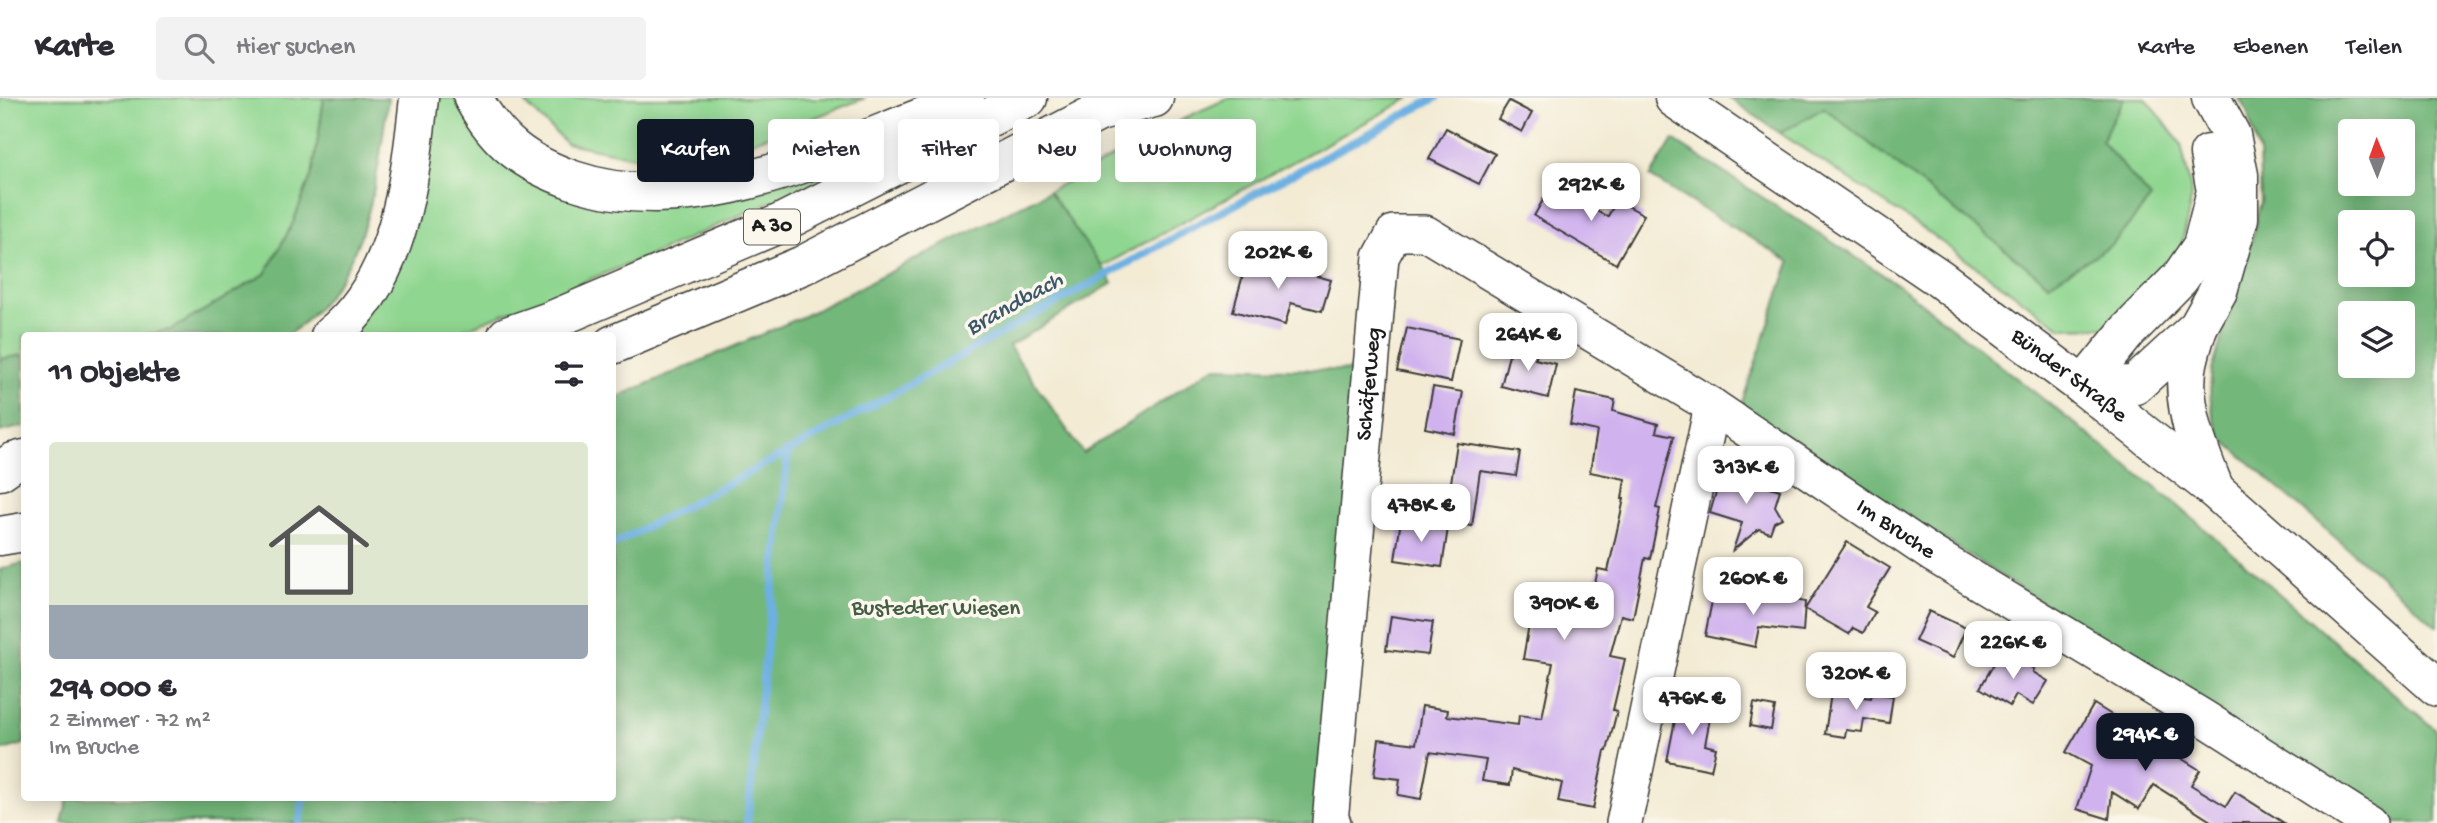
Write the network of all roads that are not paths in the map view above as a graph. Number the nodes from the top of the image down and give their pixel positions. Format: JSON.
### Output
{"nodes":[{"id":1,"x":419,"y":98,"type":"edge"},
{"id":2,"x":473,"y":98,"type":"edge"},
{"id":3,"x":965,"y":98,"type":"edge"},
{"id":4,"x":1028,"y":98,"type":"edge"},
{"id":5,"x":1154,"y":98,"type":"edge"},
{"id":6,"x":1674,"y":98,"type":"edge"},
{"id":7,"x":2184,"y":98,"type":"edge"},
{"id":8,"x":2211,"y":98,"type":"edge"},
{"id":9,"x":1110,"y":105,"type":"edge"},
{"id":10,"x":1425,"y":233,"type":"joint"},
{"id":11,"x":2198,"y":327,"type":"junction"},
{"id":12,"x":335,"y":332,"type":"edge"},
{"id":13,"x":518,"y":332,"type":"edge"},
{"id":14,"x":616,"y":343,"type":"edge"},
{"id":15,"x":2083,"y":386,"type":"junction"},
{"id":16,"x":1712,"y":406,"type":"junction"},
{"id":17,"x":21,"y":460,"type":"edge"},
{"id":18,"x":0,"y":471,"type":"edge"},
{"id":19,"x":21,"y":482,"type":"edge"},
{"id":20,"x":0,"y":487,"type":"edge"},
{"id":21,"x":2214,"y":490,"type":"junction"},
{"id":22,"x":21,"y":532,"type":"edge"},
{"id":23,"x":0,"y":537,"type":"edge"},
{"id":24,"x":2437,"y":687,"type":"edge"},
{"id":25,"x":1331,"y":822,"type":"edge"},
{"id":26,"x":1624,"y":823,"type":"edge"},
{"id":27,"x":2369,"y":823,"type":"edge"}],
"edges":[{"from":1,"to":12,"type":"main road"},
{"from":2,"to":3,"type":"main road"},
{"from":4,"to":13,"type":"main road","number":"A 30"},
{"from":5,"to":9,"type":"main road"},
{"from":6,"to":15,"type":"main road","name":"Bünder Straße"},
{"from":7,"to":15,"type":"main road"},
{"from":8,"to":11,"type":"main road"},
{"from":9,"to":14,"type":"main road","number":"A 30"},
{"from":10,"to":16,"type":"street","name":"Im Bruche"},
{"from":10,"to":25,"type":"street","name":"Schäferweg"},
{"from":11,"to":15,"type":"main road"},
{"from":11,"to":21,"type":"main road"},
{"from":15,"to":21,"type":"main road","name":"Bünder Straße"},
{"from":16,"to":26,"type":"street"},
{"from":16,"to":27,"type":"street","name":"Im Bruche"},
{"from":17,"to":18,"type":"main road"},
{"from":19,"to":20,"type":"main road"},
{"from":21,"to":24,"type":"main road","name":"Bünder Straße"},
{"from":22,"to":23,"type":"main road"}]}
